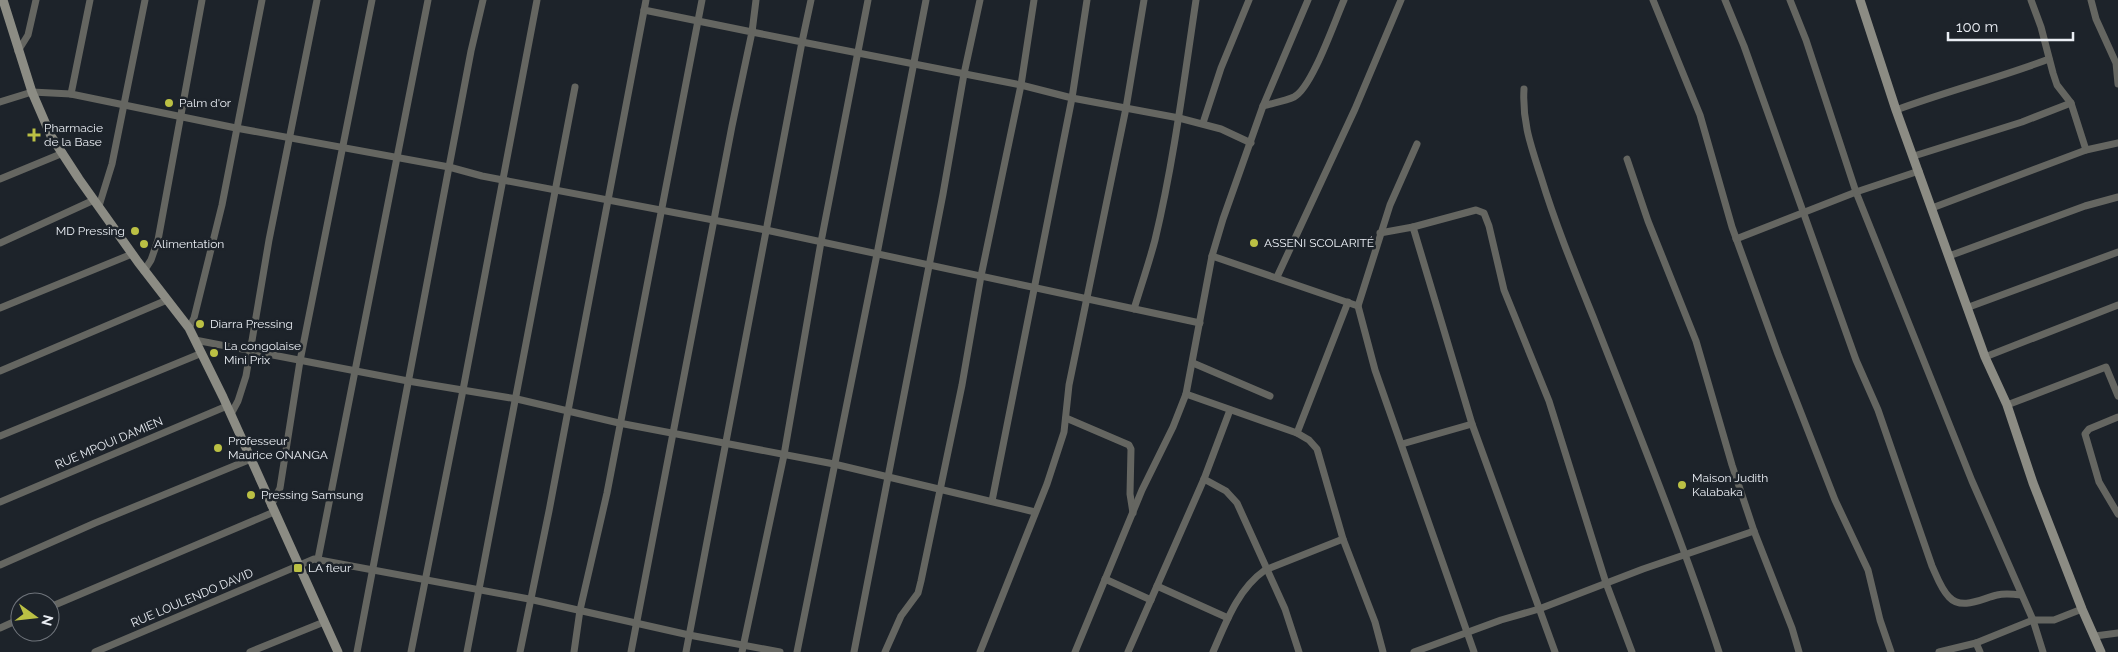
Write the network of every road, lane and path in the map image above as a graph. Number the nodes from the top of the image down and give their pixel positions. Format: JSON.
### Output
{"nodes":[{"id":1,"x":3,"y":0,"type":"edge"},
{"id":2,"x":36,"y":0,"type":"edge"},
{"id":3,"x":90,"y":0,"type":"edge"},
{"id":4,"x":145,"y":0,"type":"edge"},
{"id":5,"x":202,"y":0,"type":"edge"},
{"id":6,"x":262,"y":0,"type":"edge"},
{"id":7,"x":317,"y":0,"type":"edge"},
{"id":8,"x":372,"y":0,"type":"edge"},
{"id":9,"x":428,"y":0,"type":"edge"},
{"id":10,"x":483,"y":0,"type":"edge"},
{"id":11,"x":537,"y":0,"type":"edge"},
{"id":12,"x":646,"y":0,"type":"edge"},
{"id":13,"x":702,"y":0,"type":"edge"},
{"id":14,"x":756,"y":0,"type":"edge"},
{"id":15,"x":811,"y":0,"type":"edge"},
{"id":16,"x":868,"y":0,"type":"edge"},
{"id":17,"x":926,"y":0,"type":"edge"},
{"id":18,"x":980,"y":0,"type":"edge"},
{"id":19,"x":1034,"y":0,"type":"edge"},
{"id":20,"x":1086,"y":0,"type":"edge"},
{"id":21,"x":1144,"y":0,"type":"edge"},
{"id":22,"x":1196,"y":0,"type":"edge"},
{"id":23,"x":1249,"y":0,"type":"edge"},
{"id":24,"x":1308,"y":0,"type":"edge"},
{"id":25,"x":1344,"y":0,"type":"edge"},
{"id":26,"x":1402,"y":0,"type":"edge"},
{"id":27,"x":1653,"y":0,"type":"edge"},
{"id":28,"x":1725,"y":0,"type":"edge"},
{"id":29,"x":1790,"y":0,"type":"edge"},
{"id":30,"x":1860,"y":0,"type":"edge"},
{"id":31,"x":2032,"y":0,"type":"edge"},
{"id":32,"x":2091,"y":0,"type":"edge"},
{"id":33,"x":644,"y":10,"type":"junction"},
{"id":34,"x":698,"y":22,"type":"junction"},
{"id":35,"x":752,"y":32,"type":"junction"},
{"id":36,"x":802,"y":42,"type":"junction"},
{"id":37,"x":18,"y":51,"type":"junction"},
{"id":38,"x":859,"y":54,"type":"junction"},
{"id":39,"x":2049,"y":59,"type":"junction"},
{"id":40,"x":2117,"y":63,"type":"edge"},
{"id":41,"x":913,"y":64,"type":"junction"},
{"id":42,"x":964,"y":74,"type":"junction"},
{"id":43,"x":2118,"y":84,"type":"edge"},
{"id":44,"x":1021,"y":85,"type":"junction"},
{"id":45,"x":576,"y":87,"type":"dead end"},
{"id":46,"x":1524,"y":89,"type":"dead end"},
{"id":47,"x":32,"y":92,"type":"junction"},
{"id":48,"x":71,"y":94,"type":"junction"},
{"id":49,"x":1072,"y":98,"type":"junction"},
{"id":50,"x":0,"y":102,"type":"edge"},
{"id":51,"x":2071,"y":103,"type":"junction"},
{"id":52,"x":124,"y":106,"type":"junction"},
{"id":53,"x":1263,"y":106,"type":"junction"},
{"id":54,"x":1126,"y":108,"type":"junction"},
{"id":55,"x":1896,"y":110,"type":"junction"},
{"id":56,"x":180,"y":116,"type":"junction"},
{"id":57,"x":1179,"y":118,"type":"junction"},
{"id":58,"x":1203,"y":123,"type":"junction"},
{"id":59,"x":236,"y":128,"type":"junction"},
{"id":60,"x":290,"y":137,"type":"junction"},
{"id":61,"x":2118,"y":143,"type":"edge"},
{"id":62,"x":1251,"y":144,"type":"junction"},
{"id":63,"x":1418,"y":144,"type":"dead end"},
{"id":64,"x":342,"y":147,"type":"junction"},
{"id":65,"x":2086,"y":150,"type":"junction"},
{"id":66,"x":62,"y":153,"type":"junction"},
{"id":67,"x":1914,"y":156,"type":"junction"},
{"id":68,"x":398,"y":158,"type":"junction"},
{"id":69,"x":1626,"y":159,"type":"dead end"},
{"id":70,"x":449,"y":167,"type":"junction"},
{"id":71,"x":1919,"y":172,"type":"junction"},
{"id":72,"x":0,"y":179,"type":"edge"},
{"id":73,"x":502,"y":179,"type":"junction"},
{"id":74,"x":555,"y":190,"type":"junction"},
{"id":75,"x":1856,"y":192,"type":"junction"},
{"id":76,"x":2118,"y":197,"type":"edge"},
{"id":77,"x":607,"y":199,"type":"junction"},
{"id":78,"x":96,"y":203,"type":"junction"},
{"id":79,"x":1932,"y":208,"type":"junction"},
{"id":80,"x":661,"y":210,"type":"junction"},
{"id":81,"x":1803,"y":212,"type":"junction"},
{"id":82,"x":714,"y":220,"type":"junction"},
{"id":83,"x":1413,"y":227,"type":"junction"},
{"id":84,"x":766,"y":230,"type":"junction"},
{"id":85,"x":1380,"y":234,"type":"junction"},
{"id":86,"x":1736,"y":239,"type":"junction"},
{"id":87,"x":821,"y":242,"type":"junction"},
{"id":88,"x":0,"y":243,"type":"edge"},
{"id":89,"x":2118,"y":252,"type":"edge"},
{"id":90,"x":132,"y":254,"type":"junction"},
{"id":91,"x":877,"y":254,"type":"junction"},
{"id":92,"x":1212,"y":256,"type":"junction"},
{"id":93,"x":1949,"y":256,"type":"junction"},
{"id":94,"x":929,"y":266,"type":"junction"},
{"id":95,"x":144,"y":271,"type":"junction"},
{"id":96,"x":981,"y":276,"type":"junction"},
{"id":97,"x":1277,"y":277,"type":"junction"},
{"id":98,"x":1035,"y":287,"type":"junction"},
{"id":99,"x":1086,"y":298,"type":"junction"},
{"id":100,"x":167,"y":300,"type":"junction"},
{"id":101,"x":1348,"y":302,"type":"junction"},
{"id":102,"x":2118,"y":305,"type":"edge"},
{"id":103,"x":1358,"y":306,"type":"junction"},
{"id":104,"x":1968,"y":307,"type":"junction"},
{"id":105,"x":0,"y":308,"type":"edge"},
{"id":106,"x":1134,"y":309,"type":"junction"},
{"id":107,"x":1200,"y":323,"type":"junction"},
{"id":108,"x":189,"y":328,"type":"junction"},
{"id":109,"x":195,"y":340,"type":"junction"},
{"id":110,"x":249,"y":350,"type":"junction"},
{"id":111,"x":202,"y":353,"type":"junction"},
{"id":112,"x":1985,"y":358,"type":"junction"},
{"id":113,"x":300,"y":361,"type":"junction"},
{"id":114,"x":1193,"y":362,"type":"junction"},
{"id":115,"x":354,"y":370,"type":"junction"},
{"id":116,"x":0,"y":371,"type":"edge"},
{"id":117,"x":408,"y":381,"type":"junction"},
{"id":118,"x":463,"y":390,"type":"junction"},
{"id":119,"x":1186,"y":394,"type":"junction"},
{"id":120,"x":1270,"y":396,"type":"dead end"},
{"id":121,"x":2118,"y":396,"type":"edge"},
{"id":122,"x":517,"y":399,"type":"junction"},
{"id":123,"x":2007,"y":405,"type":"junction"},
{"id":124,"x":229,"y":410,"type":"junction"},
{"id":125,"x":1230,"y":410,"type":"junction"},
{"id":126,"x":566,"y":412,"type":"junction"},
{"id":127,"x":2118,"y":416,"type":"edge"},
{"id":128,"x":1066,"y":418,"type":"junction"},
{"id":129,"x":619,"y":424,"type":"junction"},
{"id":130,"x":1472,"y":424,"type":"junction"},
{"id":131,"x":672,"y":433,"type":"junction"},
{"id":132,"x":1296,"y":433,"type":"junction"},
{"id":133,"x":0,"y":436,"type":"edge"},
{"id":134,"x":727,"y":443,"type":"junction"},
{"id":135,"x":1402,"y":444,"type":"junction"},
{"id":136,"x":784,"y":455,"type":"junction"},
{"id":137,"x":250,"y":459,"type":"junction"},
{"id":138,"x":834,"y":464,"type":"junction"},
{"id":139,"x":888,"y":476,"type":"junction"},
{"id":140,"x":1204,"y":478,"type":"junction"},
{"id":141,"x":940,"y":490,"type":"junction"},
{"id":142,"x":992,"y":501,"type":"junction"},
{"id":143,"x":0,"y":502,"type":"edge"},
{"id":144,"x":273,"y":509,"type":"junction"},
{"id":145,"x":1035,"y":512,"type":"junction"},
{"id":146,"x":1133,"y":513,"type":"junction"},
{"id":147,"x":2118,"y":514,"type":"edge"},
{"id":148,"x":1754,"y":531,"type":"junction"},
{"id":149,"x":1343,"y":539,"type":"junction"},
{"id":150,"x":1685,"y":554,"type":"junction"},
{"id":151,"x":318,"y":559,"type":"junction"},
{"id":152,"x":0,"y":565,"type":"edge"},
{"id":153,"x":298,"y":565,"type":"junction"},
{"id":154,"x":372,"y":569,"type":"junction"},
{"id":155,"x":1265,"y":570,"type":"junction"},
{"id":156,"x":1105,"y":579,"type":"junction"},
{"id":157,"x":424,"y":580,"type":"junction"},
{"id":158,"x":1606,"y":583,"type":"junction"},
{"id":159,"x":1157,"y":586,"type":"junction"},
{"id":160,"x":478,"y":591,"type":"junction"},
{"id":161,"x":2021,"y":595,"type":"junction"},
{"id":162,"x":529,"y":599,"type":"junction"},
{"id":163,"x":1151,"y":600,"type":"junction"},
{"id":164,"x":60,"y":603,"type":"edge"},
{"id":165,"x":1539,"y":609,"type":"junction"},
{"id":166,"x":2082,"y":609,"type":"junction"},
{"id":167,"x":580,"y":610,"type":"junction"},
{"id":168,"x":1228,"y":618,"type":"junction"},
{"id":169,"x":2033,"y":620,"type":"junction"},
{"id":170,"x":324,"y":622,"type":"junction"},
{"id":171,"x":636,"y":622,"type":"junction"},
{"id":172,"x":1467,"y":632,"type":"junction"},
{"id":173,"x":2118,"y":632,"type":"edge"},
{"id":174,"x":689,"y":634,"type":"junction"},
{"id":175,"x":2095,"y":636,"type":"junction"},
{"id":176,"x":1976,"y":642,"type":"junction"},
{"id":177,"x":743,"y":648,"type":"edge"},
{"id":178,"x":95,"y":652,"type":"edge"},
{"id":179,"x":250,"y":652,"type":"edge"},
{"id":180,"x":338,"y":652,"type":"edge"},
{"id":181,"x":357,"y":652,"type":"edge"},
{"id":182,"x":410,"y":652,"type":"edge"},
{"id":183,"x":467,"y":652,"type":"edge"},
{"id":184,"x":520,"y":652,"type":"edge"},
{"id":185,"x":574,"y":652,"type":"edge"},
{"id":186,"x":631,"y":652,"type":"edge"},
{"id":187,"x":686,"y":652,"type":"edge"},
{"id":188,"x":780,"y":652,"type":"edge"},
{"id":189,"x":797,"y":652,"type":"edge"},
{"id":190,"x":854,"y":652,"type":"edge"},
{"id":191,"x":885,"y":652,"type":"edge"},
{"id":192,"x":980,"y":652,"type":"edge"},
{"id":193,"x":1075,"y":652,"type":"edge"},
{"id":194,"x":1128,"y":652,"type":"edge"},
{"id":195,"x":1213,"y":652,"type":"edge"},
{"id":196,"x":1299,"y":652,"type":"edge"},
{"id":197,"x":1383,"y":652,"type":"edge"},
{"id":198,"x":1414,"y":652,"type":"edge"},
{"id":199,"x":1474,"y":652,"type":"edge"},
{"id":200,"x":1555,"y":652,"type":"edge"},
{"id":201,"x":1632,"y":652,"type":"edge"},
{"id":202,"x":1719,"y":652,"type":"edge"},
{"id":203,"x":1799,"y":652,"type":"edge"},
{"id":204,"x":1891,"y":652,"type":"edge"},
{"id":205,"x":1938,"y":652,"type":"edge"},
{"id":206,"x":1980,"y":652,"type":"edge"},
{"id":207,"x":2043,"y":652,"type":"edge"},
{"id":208,"x":2101,"y":652,"type":"edge"}],
"edges":[{"from":1,"to":37,"type":"main road"},
{"from":2,"to":37,"type":"street"},
{"from":3,"to":48,"type":"street"},
{"from":4,"to":52,"type":"street"},
{"from":5,"to":56,"type":"street"},
{"from":6,"to":59,"type":"street"},
{"from":7,"to":60,"type":"street"},
{"from":8,"to":64,"type":"street"},
{"from":9,"to":68,"type":"street"},
{"from":10,"to":70,"type":"street"},
{"from":11,"to":73,"type":"street"},
{"from":12,"to":33,"type":"street"},
{"from":13,"to":34,"type":"street"},
{"from":14,"to":35,"type":"street"},
{"from":15,"to":36,"type":"street"},
{"from":16,"to":38,"type":"street"},
{"from":17,"to":41,"type":"street"},
{"from":18,"to":42,"type":"street"},
{"from":19,"to":44,"type":"street"},
{"from":20,"to":49,"type":"street"},
{"from":21,"to":54,"type":"street"},
{"from":22,"to":57,"type":"street"},
{"from":23,"to":58,"type":"street"},
{"from":24,"to":53,"type":"street"},
{"from":25,"to":53,"type":"street"},
{"from":26,"to":97,"type":"street"},
{"from":27,"to":86,"type":"street"},
{"from":28,"to":81,"type":"street"},
{"from":29,"to":75,"type":"street"},
{"from":30,"to":55,"type":"main road"},
{"from":31,"to":39,"type":"street"},
{"from":32,"to":40,"type":"street"},
{"from":33,"to":34,"type":"street"},
{"from":33,"to":77,"type":"street"},
{"from":34,"to":35,"type":"street"},
{"from":34,"to":80,"type":"street"},
{"from":35,"to":36,"type":"street"},
{"from":35,"to":82,"type":"street"},
{"from":36,"to":38,"type":"street"},
{"from":36,"to":84,"type":"street"},
{"from":37,"to":47,"type":"main road"},
{"from":38,"to":41,"type":"street"},
{"from":38,"to":87,"type":"street"},
{"from":39,"to":51,"type":"street"},
{"from":39,"to":55,"type":"street"},
{"from":40,"to":43,"type":"street"},
{"from":41,"to":42,"type":"street"},
{"from":41,"to":91,"type":"street"},
{"from":42,"to":44,"type":"street"},
{"from":42,"to":94,"type":"street"},
{"from":44,"to":49,"type":"street"},
{"from":44,"to":96,"type":"street"},
{"from":45,"to":74,"type":"street"},
{"from":46,"to":150,"type":"street"},
{"from":47,"to":48,"type":"street"},
{"from":47,"to":50,"type":"street"},
{"from":47,"to":66,"type":"main road"},
{"from":48,"to":52,"type":"street"},
{"from":49,"to":54,"type":"street"},
{"from":49,"to":98,"type":"street"},
{"from":51,"to":65,"type":"street"},
{"from":51,"to":67,"type":"street"},
{"from":52,"to":56,"type":"street"},
{"from":52,"to":78,"type":"street"},
{"from":53,"to":62,"type":"street"},
{"from":54,"to":57,"type":"street"},
{"from":54,"to":99,"type":"street"},
{"from":55,"to":67,"type":"main road"},
{"from":56,"to":59,"type":"street"},
{"from":56,"to":95,"type":"street"},
{"from":57,"to":58,"type":"street"},
{"from":57,"to":106,"type":"street"},
{"from":58,"to":62,"type":"street"},
{"from":59,"to":60,"type":"street"},
{"from":59,"to":108,"type":"street"},
{"from":60,"to":64,"type":"street"},
{"from":60,"to":110,"type":"street"},
{"from":61,"to":65,"type":"street"},
{"from":62,"to":92,"type":"street"},
{"from":63,"to":85,"type":"street"},
{"from":64,"to":68,"type":"street"},
{"from":64,"to":113,"type":"street"},
{"from":65,"to":79,"type":"street"},
{"from":66,"to":72,"type":"street"},
{"from":66,"to":78,"type":"main road"},
{"from":67,"to":71,"type":"main road"},
{"from":68,"to":70,"type":"street"},
{"from":68,"to":115,"type":"street"},
{"from":69,"to":148,"type":"street"},
{"from":70,"to":73,"type":"street"},
{"from":70,"to":117,"type":"street"},
{"from":71,"to":75,"type":"street"},
{"from":71,"to":79,"type":"main road"},
{"from":73,"to":74,"type":"street"},
{"from":73,"to":118,"type":"street"},
{"from":74,"to":77,"type":"street"},
{"from":74,"to":122,"type":"street"},
{"from":75,"to":81,"type":"street"},
{"from":75,"to":161,"type":"street"},
{"from":76,"to":93,"type":"street"},
{"from":77,"to":80,"type":"street"},
{"from":77,"to":126,"type":"street"},
{"from":78,"to":88,"type":"street"},
{"from":78,"to":90,"type":"main road"},
{"from":79,"to":93,"type":"main road"},
{"from":80,"to":82,"type":"street"},
{"from":80,"to":129,"type":"street"},
{"from":81,"to":86,"type":"street"},
{"from":81,"to":161,"type":"street"},
{"from":82,"to":84,"type":"street"},
{"from":82,"to":131,"type":"street"},
{"from":83,"to":85,"type":"street"},
{"from":83,"to":130,"type":"street"},
{"from":83,"to":158,"type":"street"},
{"from":84,"to":87,"type":"street"},
{"from":84,"to":134,"type":"street"},
{"from":85,"to":103,"type":"street"},
{"from":86,"to":204,"type":"street"},
{"from":87,"to":91,"type":"street"},
{"from":87,"to":136,"type":"street"},
{"from":89,"to":104,"type":"street"},
{"from":90,"to":95,"type":"main road"},
{"from":90,"to":105,"type":"street"},
{"from":91,"to":94,"type":"street"},
{"from":91,"to":138,"type":"street"},
{"from":92,"to":97,"type":"street"},
{"from":92,"to":107,"type":"street"},
{"from":93,"to":104,"type":"main road"},
{"from":94,"to":96,"type":"street"},
{"from":94,"to":139,"type":"street"},
{"from":95,"to":100,"type":"main road"},
{"from":96,"to":98,"type":"street"},
{"from":96,"to":141,"type":"street"},
{"from":97,"to":101,"type":"street"},
{"from":98,"to":99,"type":"street"},
{"from":98,"to":142,"type":"street"},
{"from":99,"to":106,"type":"street"},
{"from":99,"to":128,"type":"street"},
{"from":100,"to":108,"type":"main road"},
{"from":100,"to":116,"type":"street"},
{"from":101,"to":103,"type":"street"},
{"from":101,"to":132,"type":"street"},
{"from":102,"to":112,"type":"street"},
{"from":103,"to":135,"type":"street"},
{"from":104,"to":112,"type":"main road"},
{"from":106,"to":107,"type":"street"},
{"from":107,"to":114,"type":"street"},
{"from":108,"to":109,"type":"main road"},
{"from":109,"to":110,"type":"street"},
{"from":109,"to":111,"type":"main road"},
{"from":110,"to":113,"type":"street"},
{"from":110,"to":124,"type":"street"},
{"from":111,"to":124,"type":"main road"},
{"from":111,"to":133,"type":"street"},
{"from":112,"to":123,"type":"main road"},
{"from":113,"to":115,"type":"street"},
{"from":113,"to":144,"type":"street"},
{"from":114,"to":119,"type":"street"},
{"from":114,"to":120,"type":"street"},
{"from":115,"to":117,"type":"street"},
{"from":115,"to":151,"type":"street"},
{"from":117,"to":118,"type":"street"},
{"from":117,"to":154,"type":"street"},
{"from":118,"to":122,"type":"street"},
{"from":118,"to":157,"type":"street"},
{"from":119,"to":125,"type":"street"},
{"from":119,"to":146,"type":"street"},
{"from":121,"to":123,"type":"street"},
{"from":122,"to":126,"type":"street"},
{"from":122,"to":160,"type":"street"},
{"from":123,"to":166,"type":"main road"},
{"from":124,"to":137,"type":"main road"},
{"from":124,"to":143,"type":"street","name":"RUE MPOUI DAMIEN"},
{"from":125,"to":132,"type":"street"},
{"from":125,"to":140,"type":"street"},
{"from":126,"to":129,"type":"street"},
{"from":126,"to":162,"type":"street"},
{"from":127,"to":147,"type":"street"},
{"from":128,"to":145,"type":"street"},
{"from":128,"to":146,"type":"street"},
{"from":129,"to":131,"type":"street"},
{"from":129,"to":167,"type":"street"},
{"from":130,"to":135,"type":"street"},
{"from":130,"to":165,"type":"street"},
{"from":131,"to":134,"type":"street"},
{"from":131,"to":171,"type":"street"},
{"from":132,"to":149,"type":"street"},
{"from":134,"to":136,"type":"street"},
{"from":134,"to":174,"type":"street"},
{"from":135,"to":172,"type":"street"},
{"from":136,"to":138,"type":"street"},
{"from":136,"to":177,"type":"street"},
{"from":137,"to":144,"type":"main road"},
{"from":137,"to":152,"type":"street"},
{"from":138,"to":139,"type":"street"},
{"from":138,"to":189,"type":"street"},
{"from":139,"to":141,"type":"street"},
{"from":139,"to":190,"type":"street"},
{"from":140,"to":155,"type":"street"},
{"from":140,"to":159,"type":"street"},
{"from":141,"to":142,"type":"street"},
{"from":141,"to":191,"type":"street"},
{"from":142,"to":145,"type":"street"},
{"from":144,"to":153,"type":"main road"},
{"from":144,"to":164,"type":"street"},
{"from":145,"to":192,"type":"street"},
{"from":146,"to":156,"type":"street"},
{"from":148,"to":150,"type":"street"},
{"from":148,"to":203,"type":"street"},
{"from":149,"to":155,"type":"street"},
{"from":149,"to":197,"type":"street"},
{"from":150,"to":158,"type":"street"},
{"from":150,"to":202,"type":"street"},
{"from":151,"to":153,"type":"street","name":"RUE LOULENDO DAVID"},
{"from":151,"to":154,"type":"street"},
{"from":153,"to":170,"type":"main road"},
{"from":153,"to":178,"type":"street","name":"RUE LOULENDO DAVID"},
{"from":154,"to":157,"type":"street"},
{"from":154,"to":181,"type":"street"},
{"from":155,"to":168,"type":"street"},
{"from":155,"to":196,"type":"street"},
{"from":156,"to":163,"type":"street"},
{"from":156,"to":193,"type":"street"},
{"from":157,"to":160,"type":"street"},
{"from":157,"to":182,"type":"street"},
{"from":158,"to":165,"type":"street"},
{"from":158,"to":201,"type":"street"},
{"from":159,"to":163,"type":"street"},
{"from":159,"to":168,"type":"street"},
{"from":160,"to":162,"type":"street"},
{"from":160,"to":183,"type":"street"},
{"from":161,"to":169,"type":"street"},
{"from":162,"to":167,"type":"street"},
{"from":162,"to":184,"type":"street"},
{"from":163,"to":194,"type":"street"},
{"from":165,"to":172,"type":"street"},
{"from":165,"to":200,"type":"street"},
{"from":166,"to":169,"type":"street"},
{"from":166,"to":175,"type":"main road"},
{"from":167,"to":171,"type":"street"},
{"from":167,"to":185,"type":"street"},
{"from":168,"to":195,"type":"street"},
{"from":169,"to":176,"type":"street"},
{"from":169,"to":207,"type":"street"},
{"from":170,"to":179,"type":"street"},
{"from":170,"to":180,"type":"main road"},
{"from":171,"to":174,"type":"street"},
{"from":171,"to":186,"type":"street"},
{"from":172,"to":198,"type":"street"},
{"from":172,"to":199,"type":"street"},
{"from":173,"to":175,"type":"street"},
{"from":174,"to":177,"type":"street"},
{"from":174,"to":187,"type":"street"},
{"from":175,"to":208,"type":"main road"},
{"from":176,"to":205,"type":"street"},
{"from":176,"to":206,"type":"street"},
{"from":177,"to":188,"type":"street"}]}
